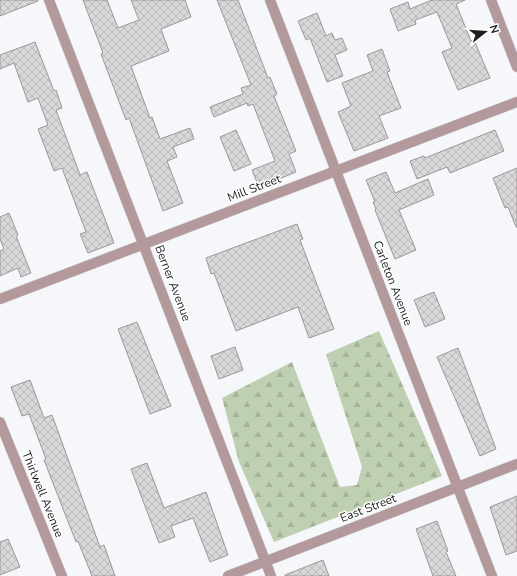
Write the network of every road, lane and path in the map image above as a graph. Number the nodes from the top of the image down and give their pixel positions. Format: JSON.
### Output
{"nodes":[{"id":1,"x":49,"y":0,"type":"edge"},
{"id":2,"x":270,"y":0,"type":"edge"},
{"id":3,"x":491,"y":0,"type":"edge"},
{"id":4,"x":517,"y":67,"type":"edge"},
{"id":5,"x":517,"y":102,"type":"edge"},
{"id":6,"x":336,"y":171,"type":"junction"},
{"id":7,"x":144,"y":244,"type":"junction"},
{"id":8,"x":0,"y":298,"type":"edge"},
{"id":9,"x":0,"y":422,"type":"edge"},
{"id":10,"x":517,"y":464,"type":"edge"},
{"id":11,"x":458,"y":487,"type":"junction"},
{"id":12,"x":266,"y":561,"type":"junction"},
{"id":13,"x":62,"y":576,"type":"edge"},
{"id":14,"x":228,"y":576,"type":"edge"},
{"id":15,"x":271,"y":576,"type":"edge"},
{"id":16,"x":492,"y":576,"type":"edge"}],
"edges":[{"from":1,"to":7,"type":"street","name":"Berner Avenue"},
{"from":2,"to":6,"type":"street","name":"Carleton Avenue"},
{"from":3,"to":4,"type":"street"},
{"from":5,"to":6,"type":"street","name":"Mill Street"},
{"from":6,"to":7,"type":"street","name":"Mill Street"},
{"from":6,"to":11,"type":"street","name":"Carleton Avenue"},
{"from":7,"to":8,"type":"street","name":"Mill Street"},
{"from":7,"to":12,"type":"street","name":"Berner Avenue"},
{"from":9,"to":13,"type":"street","name":"Thirlwell Avenue"},
{"from":10,"to":11,"type":"street","name":"East Street"},
{"from":11,"to":12,"type":"street","name":"East Street"},
{"from":11,"to":16,"type":"street","name":"Carleton Avenue"},
{"from":12,"to":14,"type":"street","name":"East Street"},
{"from":12,"to":15,"type":"street","name":"Berner Avenue"}]}
